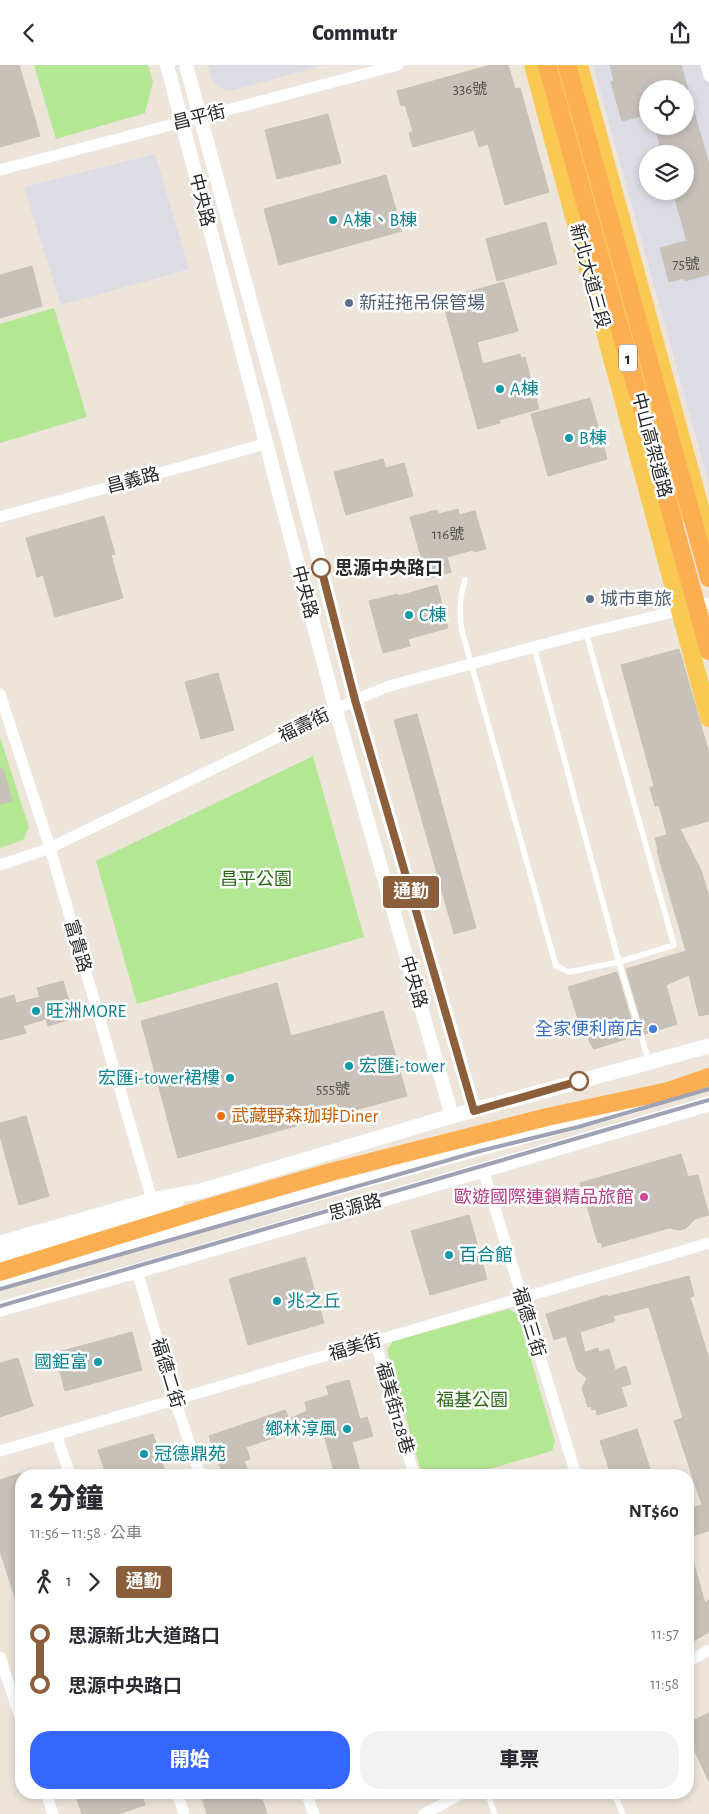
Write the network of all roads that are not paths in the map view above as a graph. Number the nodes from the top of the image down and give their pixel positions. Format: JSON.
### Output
{"nodes":[{"id":1,"x":167,"y":65,"type":"edge"},
{"id":2,"x":186,"y":65,"type":"edge"},
{"id":3,"x":398,"y":65,"type":"edge"},
{"id":4,"x":533,"y":65,"type":"edge"},
{"id":5,"x":547,"y":65,"type":"edge"},
{"id":6,"x":557,"y":65,"type":"edge"},
{"id":7,"x":567,"y":65,"type":"edge"},
{"id":8,"x":579,"y":65,"type":"edge"},
{"id":9,"x":706,"y":65,"type":"edge"},
{"id":10,"x":709,"y":76,"type":"edge"},
{"id":11,"x":201,"y":117,"type":"junction"},
{"id":12,"x":182,"y":121,"type":"junction"},
{"id":13,"x":0,"y":170,"type":"edge"},
{"id":14,"x":265,"y":444,"type":"junction"},
{"id":15,"x":0,"y":517,"type":"edge"},
{"id":16,"x":709,"y":540,"type":"edge"},
{"id":17,"x":709,"y":578,"type":"edge"},
{"id":18,"x":465,"y":580,"type":"dead end"},
{"id":19,"x":708,"y":608,"type":"edge"},
{"id":20,"x":680,"y":609,"type":"junction"},
{"id":21,"x":586,"y":633,"type":"junction"},
{"id":22,"x":534,"y":647,"type":"junction"},
{"id":23,"x":709,"y":651,"type":"edge"},
{"id":24,"x":472,"y":663,"type":"junction"},
{"id":25,"x":0,"y":693,"type":"edge"},
{"id":26,"x":355,"y":700,"type":"junction"},
{"id":27,"x":336,"y":710,"type":"junction"},
{"id":28,"x":709,"y":718,"type":"edge"},
{"id":29,"x":50,"y":848,"type":"junction"},
{"id":30,"x":0,"y":865,"type":"edge"},
{"id":31,"x":619,"y":962,"type":"junction"},
{"id":32,"x":709,"y":1046,"type":"edge"},
{"id":33,"x":648,"y":1062,"type":"junction"},
{"id":34,"x":709,"y":1077,"type":"edge"},
{"id":35,"x":709,"y":1086,"type":"edge"},
{"id":36,"x":709,"y":1104,"type":"edge"},
{"id":37,"x":474,"y":1111,"type":"junction"},
{"id":38,"x":452,"y":1117,"type":"junction"},
{"id":39,"x":483,"y":1169,"type":"junction"},
{"id":40,"x":202,"y":1191,"type":"junction"},
{"id":41,"x":152,"y":1200,"type":"junction"},
{"id":42,"x":0,"y":1243,"type":"edge"},
{"id":43,"x":708,"y":1247,"type":"edge"},
{"id":44,"x":0,"y":1257,"type":"edge"},
{"id":45,"x":137,"y":1271,"type":"junction"},
{"id":46,"x":0,"y":1272,"type":"edge"},
{"id":47,"x":0,"y":1281,"type":"edge"},
{"id":48,"x":522,"y":1298,"type":"junction"},
{"id":49,"x":0,"y":1309,"type":"edge"},
{"id":50,"x":375,"y":1341,"type":"junction"},
{"id":51,"x":175,"y":1400,"type":"junction"},
{"id":52,"x":56,"y":1435,"type":"junction"},
{"id":53,"x":0,"y":1451,"type":"edge"},
{"id":54,"x":68,"y":1469,"type":"edge"},
{"id":55,"x":198,"y":1469,"type":"edge"},
{"id":56,"x":412,"y":1469,"type":"edge"},
{"id":57,"x":574,"y":1469,"type":"edge"},
{"id":58,"x":709,"y":1650,"type":"edge"},
{"id":59,"x":0,"y":1657,"type":"edge"},
{"id":60,"x":694,"y":1659,"type":"edge"},
{"id":61,"x":15,"y":1702,"type":"edge"},
{"id":62,"x":48,"y":1799,"type":"edge"},
{"id":63,"x":178,"y":1799,"type":"edge"},
{"id":64,"x":308,"y":1799,"type":"edge"},
{"id":65,"x":452,"y":1799,"type":"edge"},
{"id":66,"x":490,"y":1799,"type":"edge"},
{"id":67,"x":617,"y":1799,"type":"edge"},
{"id":68,"x":53,"y":1814,"type":"edge"},
{"id":69,"x":184,"y":1814,"type":"edge"},
{"id":70,"x":314,"y":1814,"type":"edge"},
{"id":71,"x":424,"y":1814,"type":"edge"},
{"id":72,"x":496,"y":1814,"type":"edge"},
{"id":73,"x":623,"y":1814,"type":"edge"}],
"edges":[{"from":1,"to":12,"type":"street","name":"中央路"},
{"from":2,"to":11,"type":"street","name":"中央路"},
{"from":3,"to":11,"type":"street","name":"昌平街"},
{"from":4,"to":20,"type":"main road","name":"新北大道三段","number":"1"},
{"from":5,"to":23,"type":"highway","name":"中山高架道路","number":"1"},
{"from":6,"to":19,"type":"main road","name":"新北大道三段","number":"1"},
{"from":7,"to":17,"type":"highway","name":"中山高架道路","number":"1"},
{"from":8,"to":16,"type":"main road","number":"1"},
{"from":9,"to":10,"type":"street"},
{"from":11,"to":12,"type":"street","name":"昌平街"},
{"from":11,"to":26,"type":"street","name":"中央路"},
{"from":12,"to":13,"type":"street","name":"昌平街"},
{"from":12,"to":14,"type":"street","name":"中央路"},
{"from":14,"to":15,"type":"street","name":"昌義路"},
{"from":14,"to":27,"type":"street","name":"中央路"},
{"from":18,"to":24,"type":"lane"},
{"from":19,"to":20,"type":"street","name":"福壽街"},
{"from":20,"to":21,"type":"street","name":"福壽街"},
{"from":20,"to":28,"type":"main road","name":"新北大道三段","number":"1"},
{"from":21,"to":22,"type":"street","name":"福壽街"},
{"from":21,"to":31,"type":"lane"},
{"from":22,"to":24,"type":"street","name":"福壽街"},
{"from":22,"to":31,"type":"lane"},
{"from":24,"to":26,"type":"street","name":"福壽街"},
{"from":24,"to":31,"type":"lane"},
{"from":25,"to":29,"type":"street","name":"富貴路"},
{"from":26,"to":27,"type":"street","name":"福壽街"},
{"from":26,"to":37,"type":"street","name":"中央路"},
{"from":27,"to":29,"type":"street","name":"福壽街"},
{"from":27,"to":38,"type":"street","name":"中央路"},
{"from":29,"to":30,"type":"street","name":"福壽街"},
{"from":29,"to":41,"type":"street","name":"富貴路"},
{"from":31,"to":33,"type":"lane"},
{"from":32,"to":33,"type":"main road"},
{"from":33,"to":37,"type":"main road"},
{"from":34,"to":46,"type":"highway"},
{"from":35,"to":47,"type":"main road","name":"思源路"},
{"from":36,"to":39,"type":"main road","name":"思源路"},
{"from":37,"to":38,"type":"main road"},
{"from":38,"to":40,"type":"main road"},
{"from":39,"to":45,"type":"main road","name":"思源路"},
{"from":39,"to":48,"type":"street","name":"福德三街"},
{"from":40,"to":41,"type":"main road"},
{"from":40,"to":44,"type":"main road"},
{"from":41,"to":42,"type":"main road"},
{"from":43,"to":48,"type":"street","name":"福美街"},
{"from":45,"to":49,"type":"main road","name":"思源路"},
{"from":45,"to":51,"type":"street","name":"福德二街"},
{"from":48,"to":50,"type":"street","name":"福美街"},
{"from":48,"to":57,"type":"street","name":"福德三街"},
{"from":50,"to":51,"type":"street","name":"福美街"},
{"from":50,"to":56,"type":"street","name":"福美街128巷"},
{"from":51,"to":52,"type":"street","name":"福美街"},
{"from":51,"to":55,"type":"street","name":"福德二街"},
{"from":52,"to":53,"type":"street","name":"福美街"},
{"from":52,"to":54,"type":"street"},
{"from":58,"to":60,"type":"street"},
{"from":59,"to":61,"type":"street"},
{"from":62,"to":68,"type":"street"},
{"from":63,"to":69,"type":"street"},
{"from":64,"to":70,"type":"street"},
{"from":65,"to":71,"type":"street"},
{"from":66,"to":72,"type":"lane"},
{"from":67,"to":73,"type":"lane"}]}
